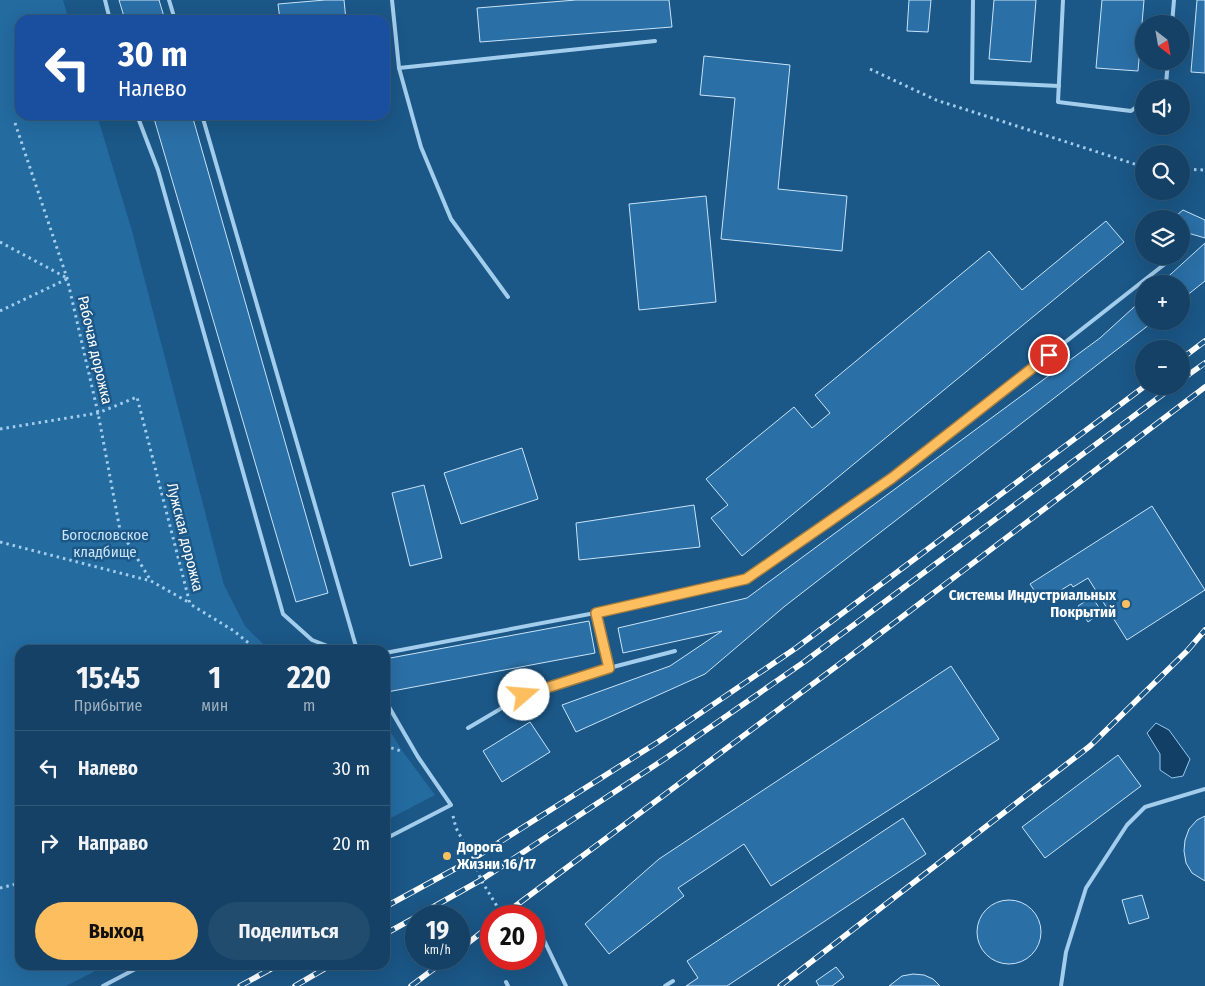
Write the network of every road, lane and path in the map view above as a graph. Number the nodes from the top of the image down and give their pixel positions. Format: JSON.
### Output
{"nodes":[{"id":1,"x":105,"y":0,"type":"edge"},
{"id":2,"x":169,"y":0,"type":"edge"},
{"id":3,"x":392,"y":0,"type":"edge"},
{"id":4,"x":974,"y":0,"type":"edge"},
{"id":5,"x":1063,"y":0,"type":"edge"},
{"id":6,"x":1174,"y":0,"type":"edge"},
{"id":7,"x":109,"y":15,"type":"edge"},
{"id":8,"x":174,"y":15,"type":"edge"},
{"id":9,"x":1173,"y":15,"type":"edge"},
{"id":10,"x":655,"y":41,"type":"dead end"},
{"id":11,"x":400,"y":68,"type":"junction"},
{"id":12,"x":870,"y":69,"type":"dead end"},
{"id":13,"x":1059,"y":86,"type":"junction"},
{"id":14,"x":1135,"y":108,"type":"edge"},
{"id":15,"x":139,"y":120,"type":"edge"},
{"id":16,"x":203,"y":120,"type":"edge"},
{"id":17,"x":15,"y":123,"type":"dead end"},
{"id":18,"x":1135,"y":164,"type":"edge"},
{"id":19,"x":1190,"y":169,"type":"edge"},
{"id":20,"x":1205,"y":170,"type":"edge"},
{"id":21,"x":0,"y":242,"type":"edge"},
{"id":22,"x":1164,"y":265,"type":"edge"},
{"id":23,"x":68,"y":278,"type":"junction"},
{"id":24,"x":508,"y":297,"type":"dead end"},
{"id":25,"x":0,"y":311,"type":"edge"},
{"id":26,"x":98,"y":412,"type":"junction"},
{"id":27,"x":0,"y":429,"type":"edge"},
{"id":28,"x":0,"y":542,"type":"edge"},
{"id":29,"x":151,"y":581,"type":"junction"},
{"id":30,"x":190,"y":604,"type":"junction"},
{"id":31,"x":596,"y":613,"type":"junction"},
{"id":32,"x":251,"y":645,"type":"edge"},
{"id":33,"x":325,"y":645,"type":"edge"},
{"id":34,"x":357,"y":645,"type":"edge"},
{"id":35,"x":676,"y":651,"type":"dead end"},
{"id":36,"x":390,"y":652,"type":"edge"},
{"id":37,"x":609,"y":668,"type":"junction"},
{"id":38,"x":390,"y":709,"type":"edge"},
{"id":39,"x":468,"y":728,"type":"dead end"},
{"id":40,"x":1205,"y":789,"type":"edge"},
{"id":41,"x":450,"y":805,"type":"junction"},
{"id":42,"x":390,"y":836,"type":"edge"},
{"id":43,"x":15,"y":884,"type":"edge"},
{"id":44,"x":0,"y":888,"type":"edge"},
{"id":45,"x":496,"y":905,"type":"edge"},
{"id":46,"x":545,"y":942,"type":"edge"},
{"id":47,"x":133,"y":970,"type":"edge"},
{"id":48,"x":673,"y":981,"type":"dead end"},
{"id":49,"x":103,"y":986,"type":"edge"},
{"id":50,"x":566,"y":986,"type":"edge"},
{"id":51,"x":665,"y":986,"type":"edge"},
{"id":52,"x":1061,"y":986,"type":"edge"}],
"edges":[{"from":1,"to":7,"type":"lane"},
{"from":2,"to":8,"type":"lane"},
{"from":3,"to":11,"type":"lane"},
{"from":4,"to":13,"type":"lane"},
{"from":5,"to":13,"type":"lane"},
{"from":6,"to":9,"type":"lane"},
{"from":10,"to":11,"type":"lane"},
{"from":11,"to":24,"type":"lane"},
{"from":12,"to":18,"type":"path"},
{"from":13,"to":14,"type":"lane"},
{"from":15,"to":33,"type":"lane"},
{"from":16,"to":34,"type":"lane"},
{"from":17,"to":23,"type":"path","name":"Рабочая дорожка"},
{"from":19,"to":20,"type":"path"},
{"from":21,"to":23,"type":"path"},
{"from":22,"to":31,"type":"lane"},
{"from":23,"to":25,"type":"path"},
{"from":23,"to":26,"type":"path","name":"Рабочая дорожка"},
{"from":26,"to":27,"type":"path"},
{"from":26,"to":29,"type":"path","name":"Рабочая дорожка"},
{"from":26,"to":30,"type":"path","name":"Лужская дорожка"},
{"from":28,"to":29,"type":"path"},
{"from":29,"to":30,"type":"path"},
{"from":30,"to":32,"type":"path","name":"Лужская дорожка"},
{"from":31,"to":36,"type":"lane"},
{"from":31,"to":37,"type":"lane"},
{"from":35,"to":37,"type":"lane"},
{"from":37,"to":39,"type":"lane"},
{"from":38,"to":41,"type":"lane"},
{"from":40,"to":52,"type":"lane"},
{"from":41,"to":42,"type":"lane"},
{"from":41,"to":45,"type":"path"},
{"from":43,"to":44,"type":"path"},
{"from":46,"to":50,"type":"lane"},
{"from":47,"to":49,"type":"lane"},
{"from":48,"to":51,"type":"lane"}]}
